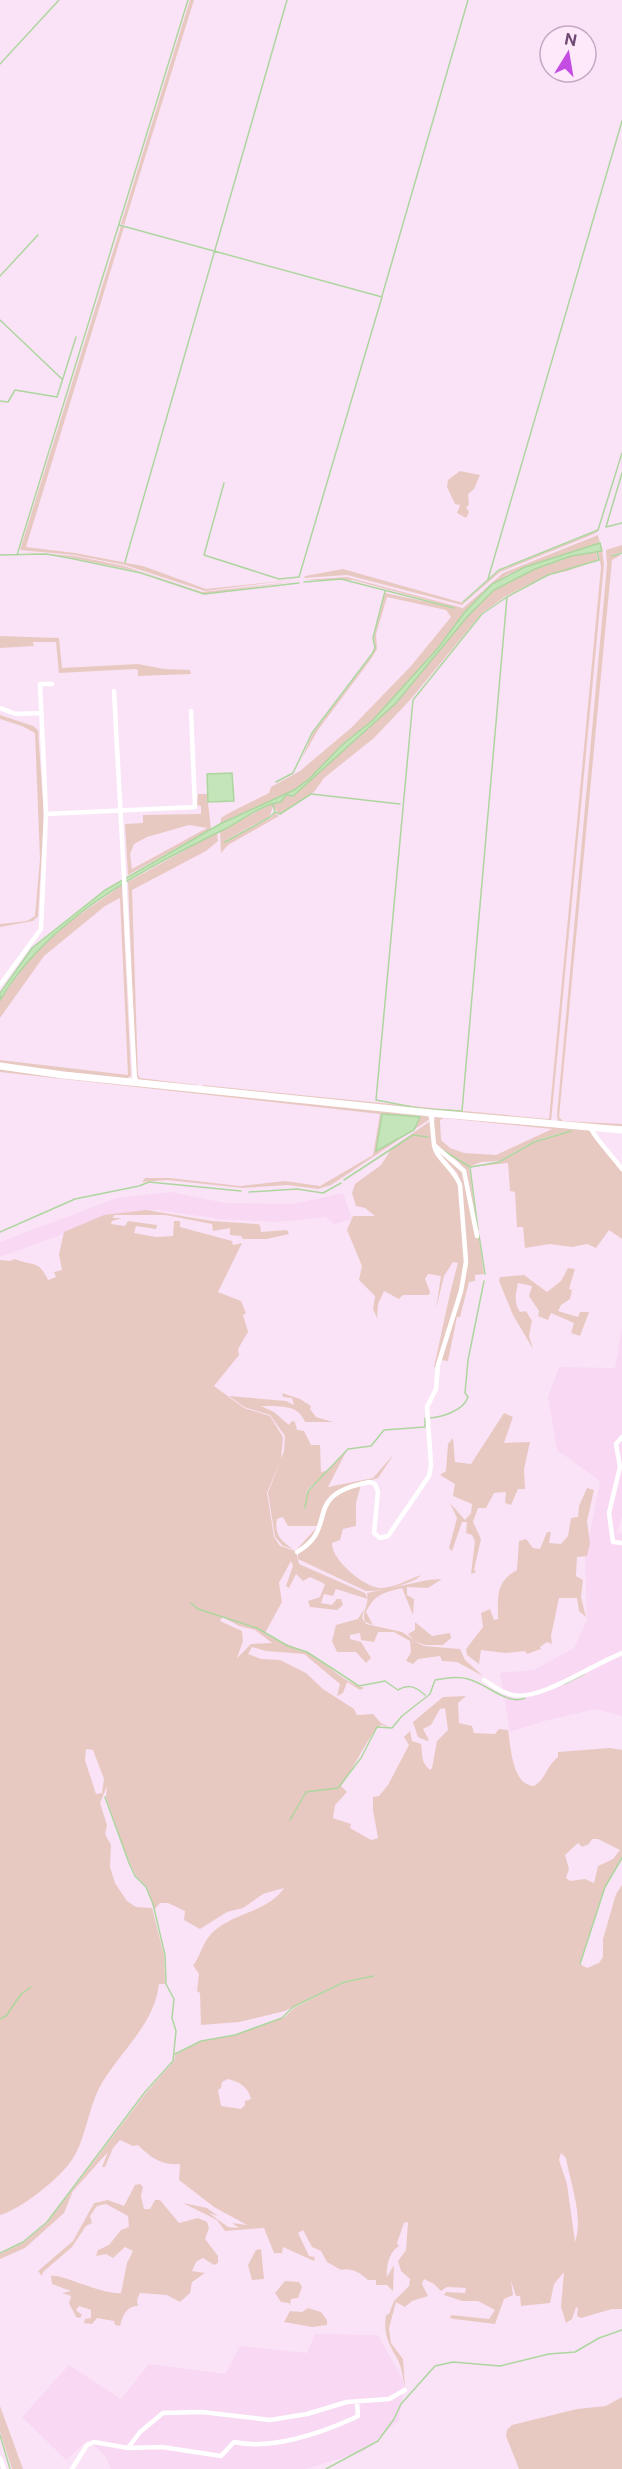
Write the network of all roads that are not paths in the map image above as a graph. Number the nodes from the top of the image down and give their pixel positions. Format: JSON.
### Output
{"nodes":[{"id":1,"x":52,"y":684,"type":"dead end"},
{"id":2,"x":114,"y":691,"type":"dead end"},
{"id":3,"x":0,"y":708,"type":"edge"},
{"id":4,"x":191,"y":711,"type":"dead end"},
{"id":5,"x":40,"y":713,"type":"junction"},
{"id":6,"x":122,"y":811,"type":"junction"},
{"id":7,"x":46,"y":814,"type":"junction"},
{"id":8,"x":0,"y":985,"type":"edge"},
{"id":9,"x":0,"y":1066,"type":"edge"},
{"id":10,"x":135,"y":1083,"type":"junction"},
{"id":11,"x":431,"y":1113,"type":"junction"},
{"id":12,"x":591,"y":1128,"type":"junction"},
{"id":13,"x":622,"y":1130,"type":"edge"},
{"id":14,"x":434,"y":1145,"type":"junction"},
{"id":15,"x":622,"y":1170,"type":"edge"},
{"id":16,"x":477,"y":1236,"type":"dead end"},
{"id":17,"x":622,"y":1437,"type":"edge"},
{"id":18,"x":622,"y":1543,"type":"edge"},
{"id":19,"x":297,"y":1551,"type":"dead end"},
{"id":20,"x":622,"y":1653,"type":"edge"},
{"id":21,"x":484,"y":1680,"type":"dead end"},
{"id":22,"x":405,"y":2390,"type":"dead end"},
{"id":23,"x":357,"y":2402,"type":"junction"},
{"id":24,"x":128,"y":2448,"type":"junction"},
{"id":25,"x":0,"y":2458,"type":"edge"},
{"id":26,"x":4,"y":2469,"type":"edge"},
{"id":27,"x":72,"y":2469,"type":"edge"}],
"edges":[{"from":1,"to":5,"type":"street"},
{"from":2,"to":6,"type":"street"},
{"from":3,"to":5,"type":"street"},
{"from":4,"to":6,"type":"street"},
{"from":5,"to":7,"type":"street"},
{"from":6,"to":7,"type":"street"},
{"from":6,"to":10,"type":"street"},
{"from":7,"to":8,"type":"street"},
{"from":9,"to":10,"type":"street"},
{"from":10,"to":11,"type":"street"},
{"from":11,"to":12,"type":"street"},
{"from":11,"to":14,"type":"street"},
{"from":12,"to":13,"type":"street"},
{"from":12,"to":15,"type":"street"},
{"from":14,"to":16,"type":"street"},
{"from":14,"to":19,"type":"street"},
{"from":17,"to":18,"type":"street"},
{"from":20,"to":21,"type":"street"},
{"from":22,"to":23,"type":"street"},
{"from":23,"to":24,"type":"street"},
{"from":23,"to":24,"type":"street"},
{"from":24,"to":27,"type":"street"},
{"from":25,"to":26,"type":"street"}]}
